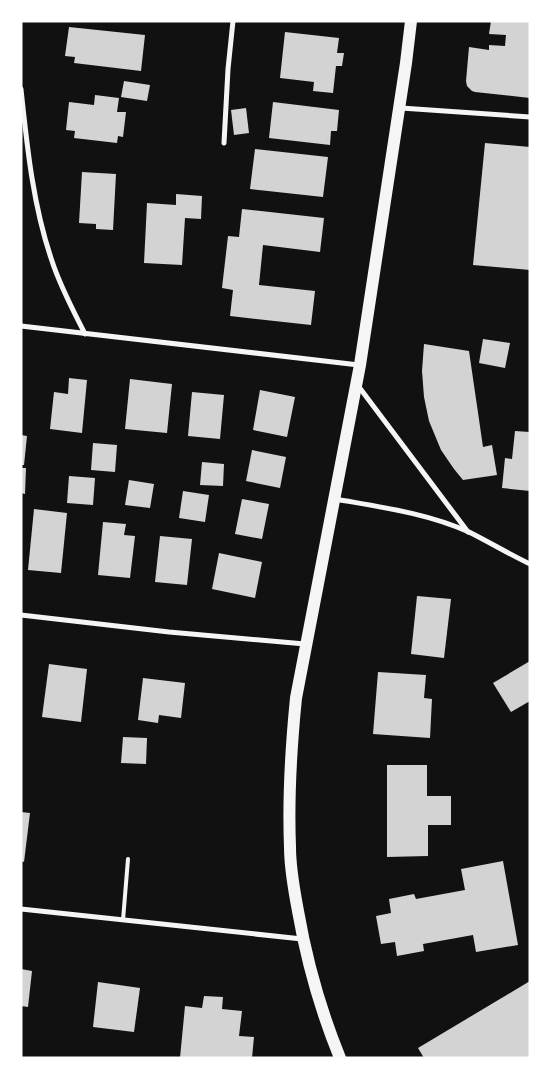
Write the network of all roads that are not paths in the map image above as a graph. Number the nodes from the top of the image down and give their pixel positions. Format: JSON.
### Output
{"nodes":[{"id":1,"x":233,"y":21,"type":"edge"},
{"id":2,"x":411,"y":21,"type":"edge"},
{"id":3,"x":21,"y":89,"type":"edge"},
{"id":4,"x":399,"y":108,"type":"junction"},
{"id":5,"x":530,"y":117,"type":"edge"},
{"id":6,"x":224,"y":143,"type":"dead end"},
{"id":7,"x":21,"y":326,"type":"edge"},
{"id":8,"x":85,"y":334,"type":"junction"},
{"id":9,"x":360,"y":365,"type":"junction"},
{"id":10,"x":356,"y":384,"type":"junction"},
{"id":11,"x":335,"y":499,"type":"junction"},
{"id":12,"x":468,"y":532,"type":"junction"},
{"id":13,"x":530,"y":564,"type":"edge"},
{"id":14,"x":21,"y":615,"type":"edge"},
{"id":15,"x":306,"y":644,"type":"junction"},
{"id":16,"x":128,"y":859,"type":"dead end"},
{"id":17,"x":21,"y":909,"type":"edge"},
{"id":18,"x":123,"y":920,"type":"junction"},
{"id":19,"x":303,"y":939,"type":"junction"},
{"id":20,"x":340,"y":1058,"type":"edge"}],
"edges":[{"from":1,"to":6,"type":"street"},
{"from":2,"to":4,"type":"main road"},
{"from":3,"to":8,"type":"street"},
{"from":4,"to":5,"type":"street"},
{"from":4,"to":9,"type":"main road"},
{"from":7,"to":8,"type":"street"},
{"from":8,"to":9,"type":"street"},
{"from":9,"to":10,"type":"main road"},
{"from":10,"to":11,"type":"main road"},
{"from":10,"to":12,"type":"street"},
{"from":11,"to":12,"type":"street"},
{"from":11,"to":15,"type":"main road"},
{"from":12,"to":13,"type":"street"},
{"from":14,"to":15,"type":"street"},
{"from":15,"to":19,"type":"main road"},
{"from":16,"to":18,"type":"lane"},
{"from":17,"to":18,"type":"street"},
{"from":18,"to":19,"type":"street"},
{"from":19,"to":20,"type":"main road"}]}
